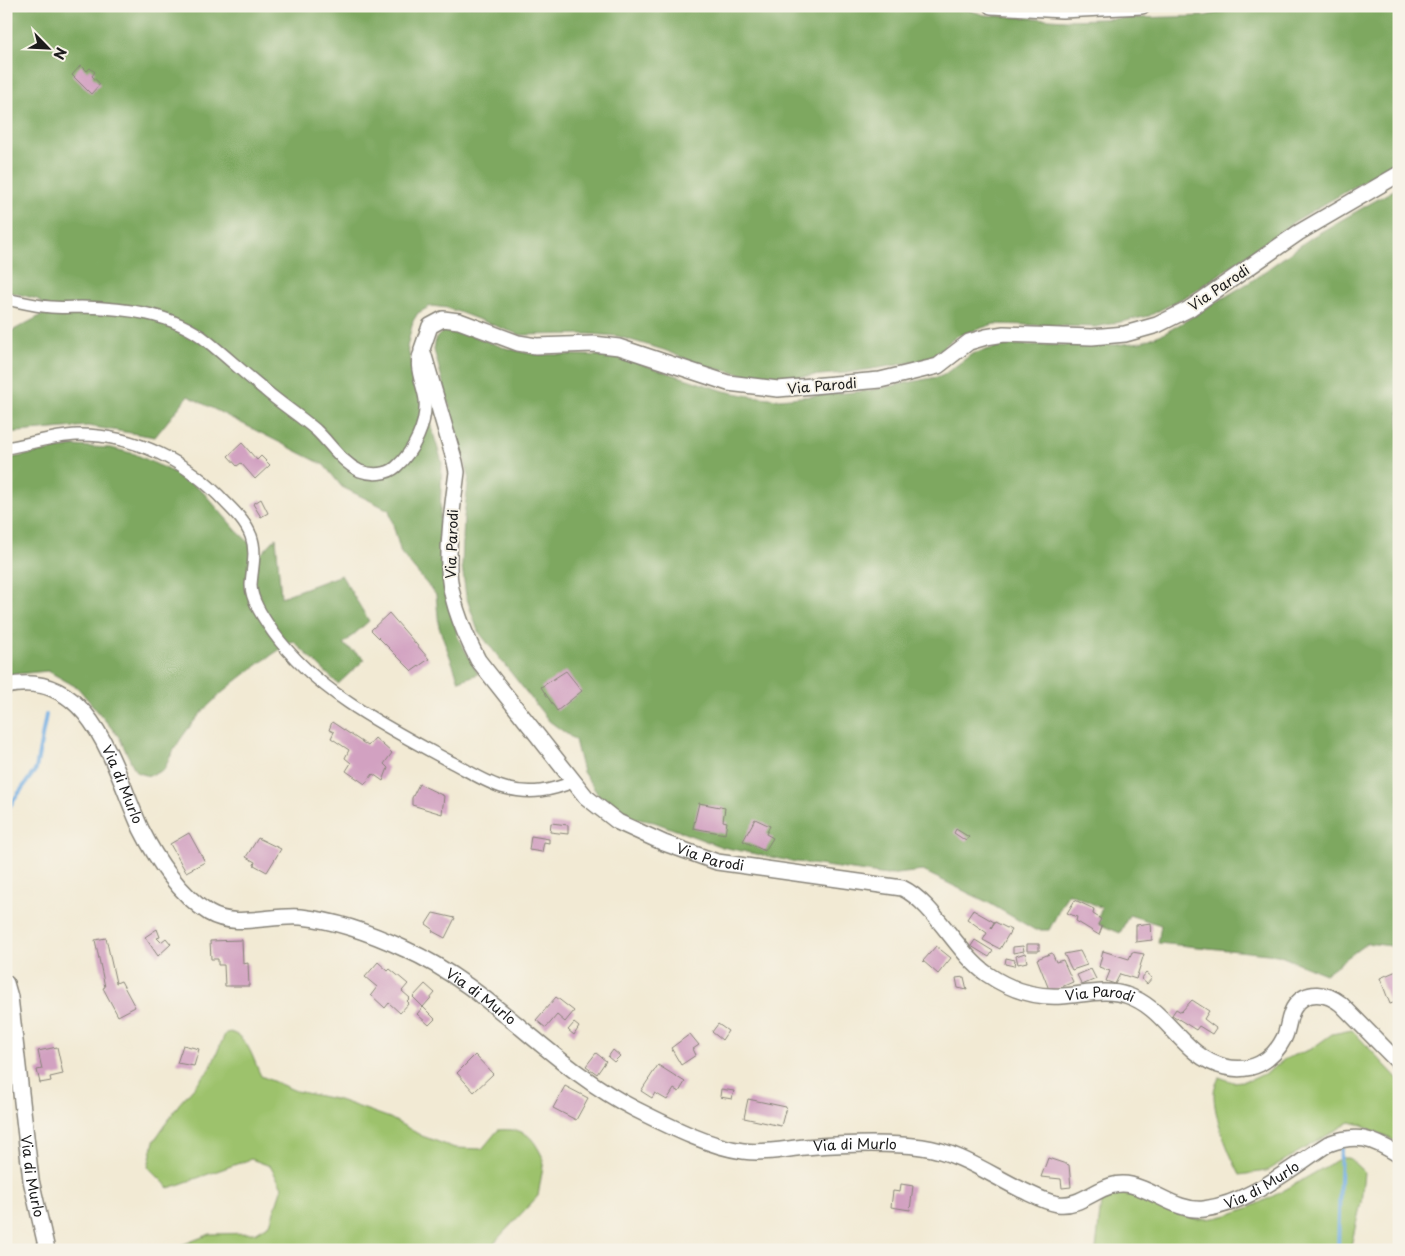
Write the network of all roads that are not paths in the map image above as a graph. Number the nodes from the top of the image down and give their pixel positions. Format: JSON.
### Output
{"nodes":[{"id":1,"x":991,"y":6,"type":"edge"},
{"id":2,"x":1142,"y":6,"type":"edge"},
{"id":3,"x":1399,"y":174,"type":"edge"},
{"id":4,"x":6,"y":299,"type":"edge"},
{"id":5,"x":422,"y":349,"type":"junction"},
{"id":6,"x":6,"y":448,"type":"edge"},
{"id":7,"x":6,"y":686,"type":"edge"},
{"id":8,"x":575,"y":781,"type":"junction"},
{"id":9,"x":6,"y":983,"type":"edge"},
{"id":10,"x":1399,"y":1063,"type":"edge"},
{"id":11,"x":1399,"y":1155,"type":"edge"},
{"id":12,"x":47,"y":1250,"type":"edge"}],
"edges":[{"from":1,"to":2,"type":"street"},
{"from":3,"to":5,"type":"street","name":"Via Parodi"},
{"from":4,"to":5,"type":"street"},
{"from":5,"to":8,"type":"street","name":"Via Parodi"},
{"from":6,"to":8,"type":"street"},
{"from":7,"to":11,"type":"street","name":"Via di Murlo"},
{"from":8,"to":10,"type":"street","name":"Via Parodi"},
{"from":9,"to":12,"type":"street","name":"Via di Murlo"}]}
